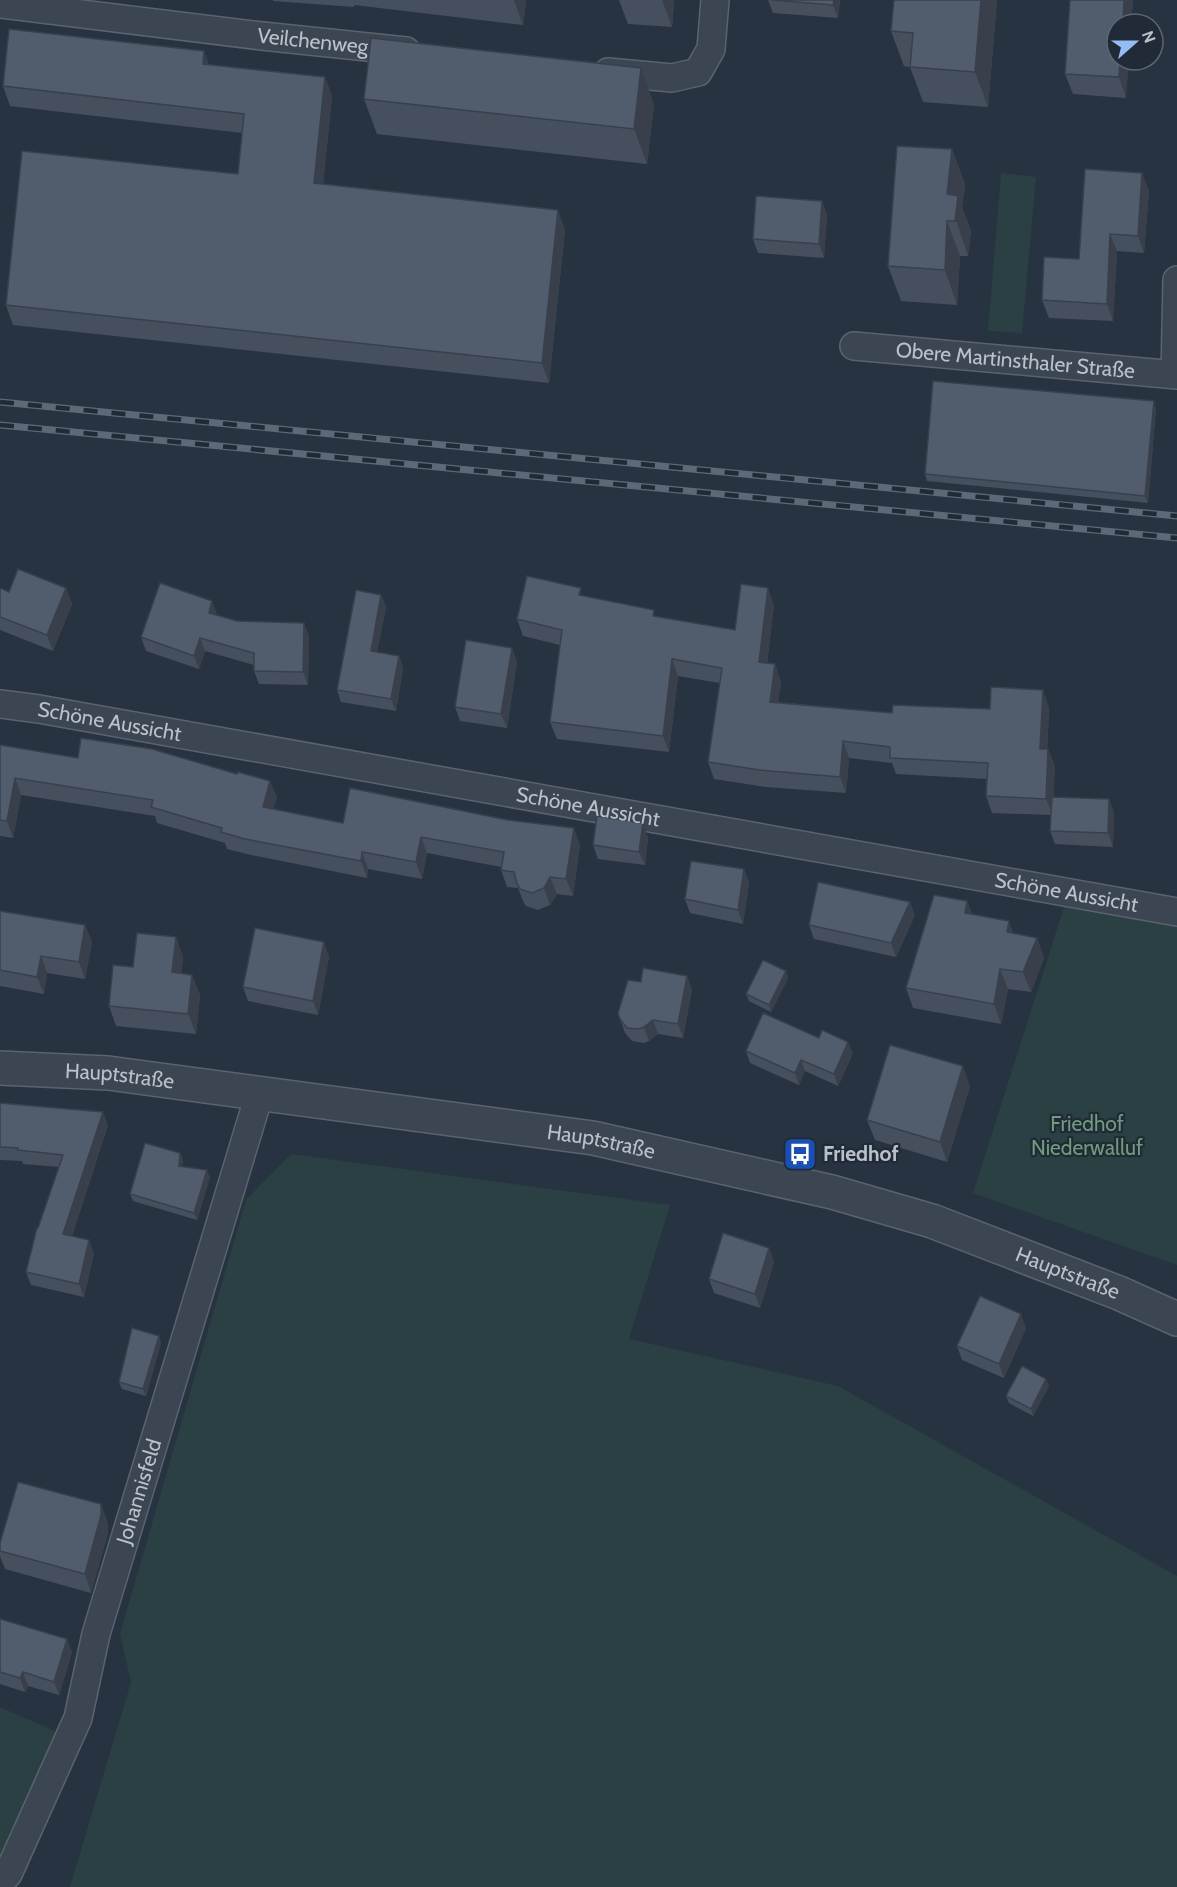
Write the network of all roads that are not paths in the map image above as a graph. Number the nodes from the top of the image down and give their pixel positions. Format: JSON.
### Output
{"nodes":[{"id":1,"x":715,"y":0,"type":"edge"},
{"id":2,"x":0,"y":4,"type":"edge"},
{"id":3,"x":426,"y":53,"type":"edge"},
{"id":4,"x":578,"y":69,"type":"edge"},
{"id":5,"x":1177,"y":280,"type":"edge"},
{"id":6,"x":854,"y":346,"type":"dead end"},
{"id":7,"x":1176,"y":375,"type":"edge"},
{"id":8,"x":0,"y":704,"type":"edge"},
{"id":9,"x":1177,"y":912,"type":"edge"},
{"id":10,"x":0,"y":1068,"type":"edge"},
{"id":11,"x":260,"y":1092,"type":"junction"},
{"id":12,"x":1177,"y":1319,"type":"edge"},
{"id":13,"x":0,"y":1882,"type":"edge"}],
"edges":[{"from":1,"to":4,"type":"street"},
{"from":2,"to":3,"type":"street","name":"Veilchenweg"},
{"from":5,"to":7,"type":"street"},
{"from":6,"to":7,"type":"street","name":"Obere Martinsthaler Straße"},
{"from":8,"to":9,"type":"street","name":"Schöne Aussicht"},
{"from":10,"to":11,"type":"street","name":"Hauptstraße"},
{"from":11,"to":12,"type":"street","name":"Hauptstraße"},
{"from":11,"to":13,"type":"street","name":"Johannisfeld"}]}
